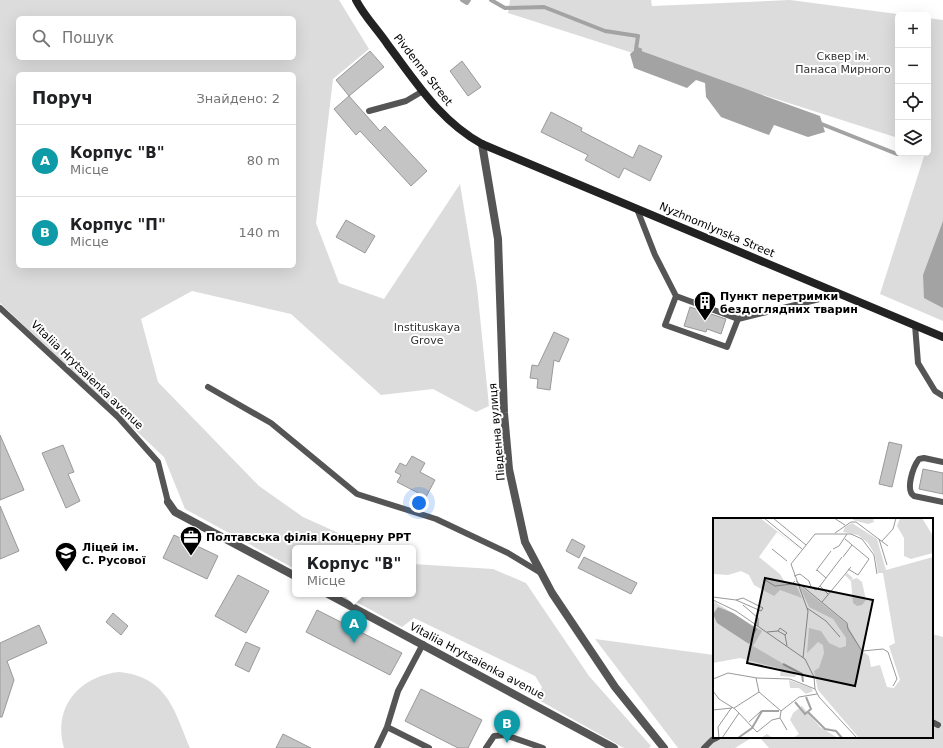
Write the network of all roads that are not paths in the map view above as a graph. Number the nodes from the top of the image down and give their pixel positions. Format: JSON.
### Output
{"nodes":[{"id":1,"x":356,"y":0,"type":"edge"},
{"id":2,"x":423,"y":91,"type":"junction"},
{"id":3,"x":369,"y":111,"type":"dead end"},
{"id":4,"x":482,"y":144,"type":"junction"},
{"id":5,"x":637,"y":209,"type":"junction"},
{"id":6,"x":840,"y":294,"type":"junction"},
{"id":7,"x":676,"y":296,"type":"junction"},
{"id":8,"x":0,"y":308,"type":"edge"},
{"id":9,"x":738,"y":319,"type":"junction"},
{"id":10,"x":915,"y":325,"type":"junction"},
{"id":11,"x":943,"y":337,"type":"edge"},
{"id":12,"x":208,"y":387,"type":"dead end"},
{"id":13,"x":943,"y":396,"type":"edge"},
{"id":14,"x":943,"y":462,"type":"edge"},
{"id":15,"x":168,"y":502,"type":"joint"},
{"id":16,"x":943,"y":502,"type":"edge"},
{"id":17,"x":541,"y":573,"type":"junction"},
{"id":18,"x":292,"y":574,"type":"edge"},
{"id":19,"x":334,"y":597,"type":"edge"},
{"id":20,"x":423,"y":644,"type":"junction"},
{"id":21,"x":933,"y":722,"type":"edge"},
{"id":22,"x":938,"y":725,"type":"dead end"},
{"id":23,"x":387,"y":727,"type":"junction"},
{"id":24,"x":716,"y":738,"type":"edge"},
{"id":25,"x":377,"y":748,"type":"edge"},
{"id":26,"x":429,"y":748,"type":"edge"},
{"id":27,"x":486,"y":748,"type":"edge"},
{"id":28,"x":544,"y":748,"type":"edge"},
{"id":29,"x":614,"y":748,"type":"edge"},
{"id":30,"x":664,"y":748,"type":"edge"},
{"id":31,"x":704,"y":748,"type":"edge"}],
"edges":[{"from":1,"to":2,"type":"main road","name":"Pivdenna Street"},
{"from":2,"to":3,"type":"lane"},
{"from":2,"to":4,"type":"main road","name":"Pivdenna Street"},
{"from":4,"to":5,"type":"main road","name":"Nyzhnomlynska Street"},
{"from":4,"to":17,"type":"street","name":"Південна вулиця"},
{"from":5,"to":6,"type":"main road","name":"Nyzhnomlynska Street"},
{"from":5,"to":7,"type":"lane"},
{"from":6,"to":9,"type":"lane"},
{"from":6,"to":10,"type":"main road","name":"Nyzhnomlynska Street"},
{"from":7,"to":9,"type":"lane"},
{"from":7,"to":9,"type":"lane"},
{"from":8,"to":15,"type":"lane","name":"Vitaliia Hrytsaienka avenue"},
{"from":10,"to":11,"type":"main road","name":"Nyzhnomlynska Street"},
{"from":10,"to":13,"type":"lane"},
{"from":12,"to":17,"type":"lane"},
{"from":14,"to":16,"type":"lane"},
{"from":15,"to":18,"type":"street","name":"Vitaliia Hrytsaienka avenue"},
{"from":17,"to":30,"type":"street","name":"Південна вулиця"},
{"from":19,"to":20,"type":"street","name":"Vitaliia Hrytsaienka avenue"},
{"from":20,"to":23,"type":"lane"},
{"from":20,"to":29,"type":"street","name":"Vitaliia Hrytsaienka avenue"},
{"from":21,"to":22,"type":"lane"},
{"from":23,"to":25,"type":"lane"},
{"from":23,"to":26,"type":"lane"},
{"from":24,"to":31,"type":"lane"},
{"from":27,"to":28,"type":"lane"}]}
